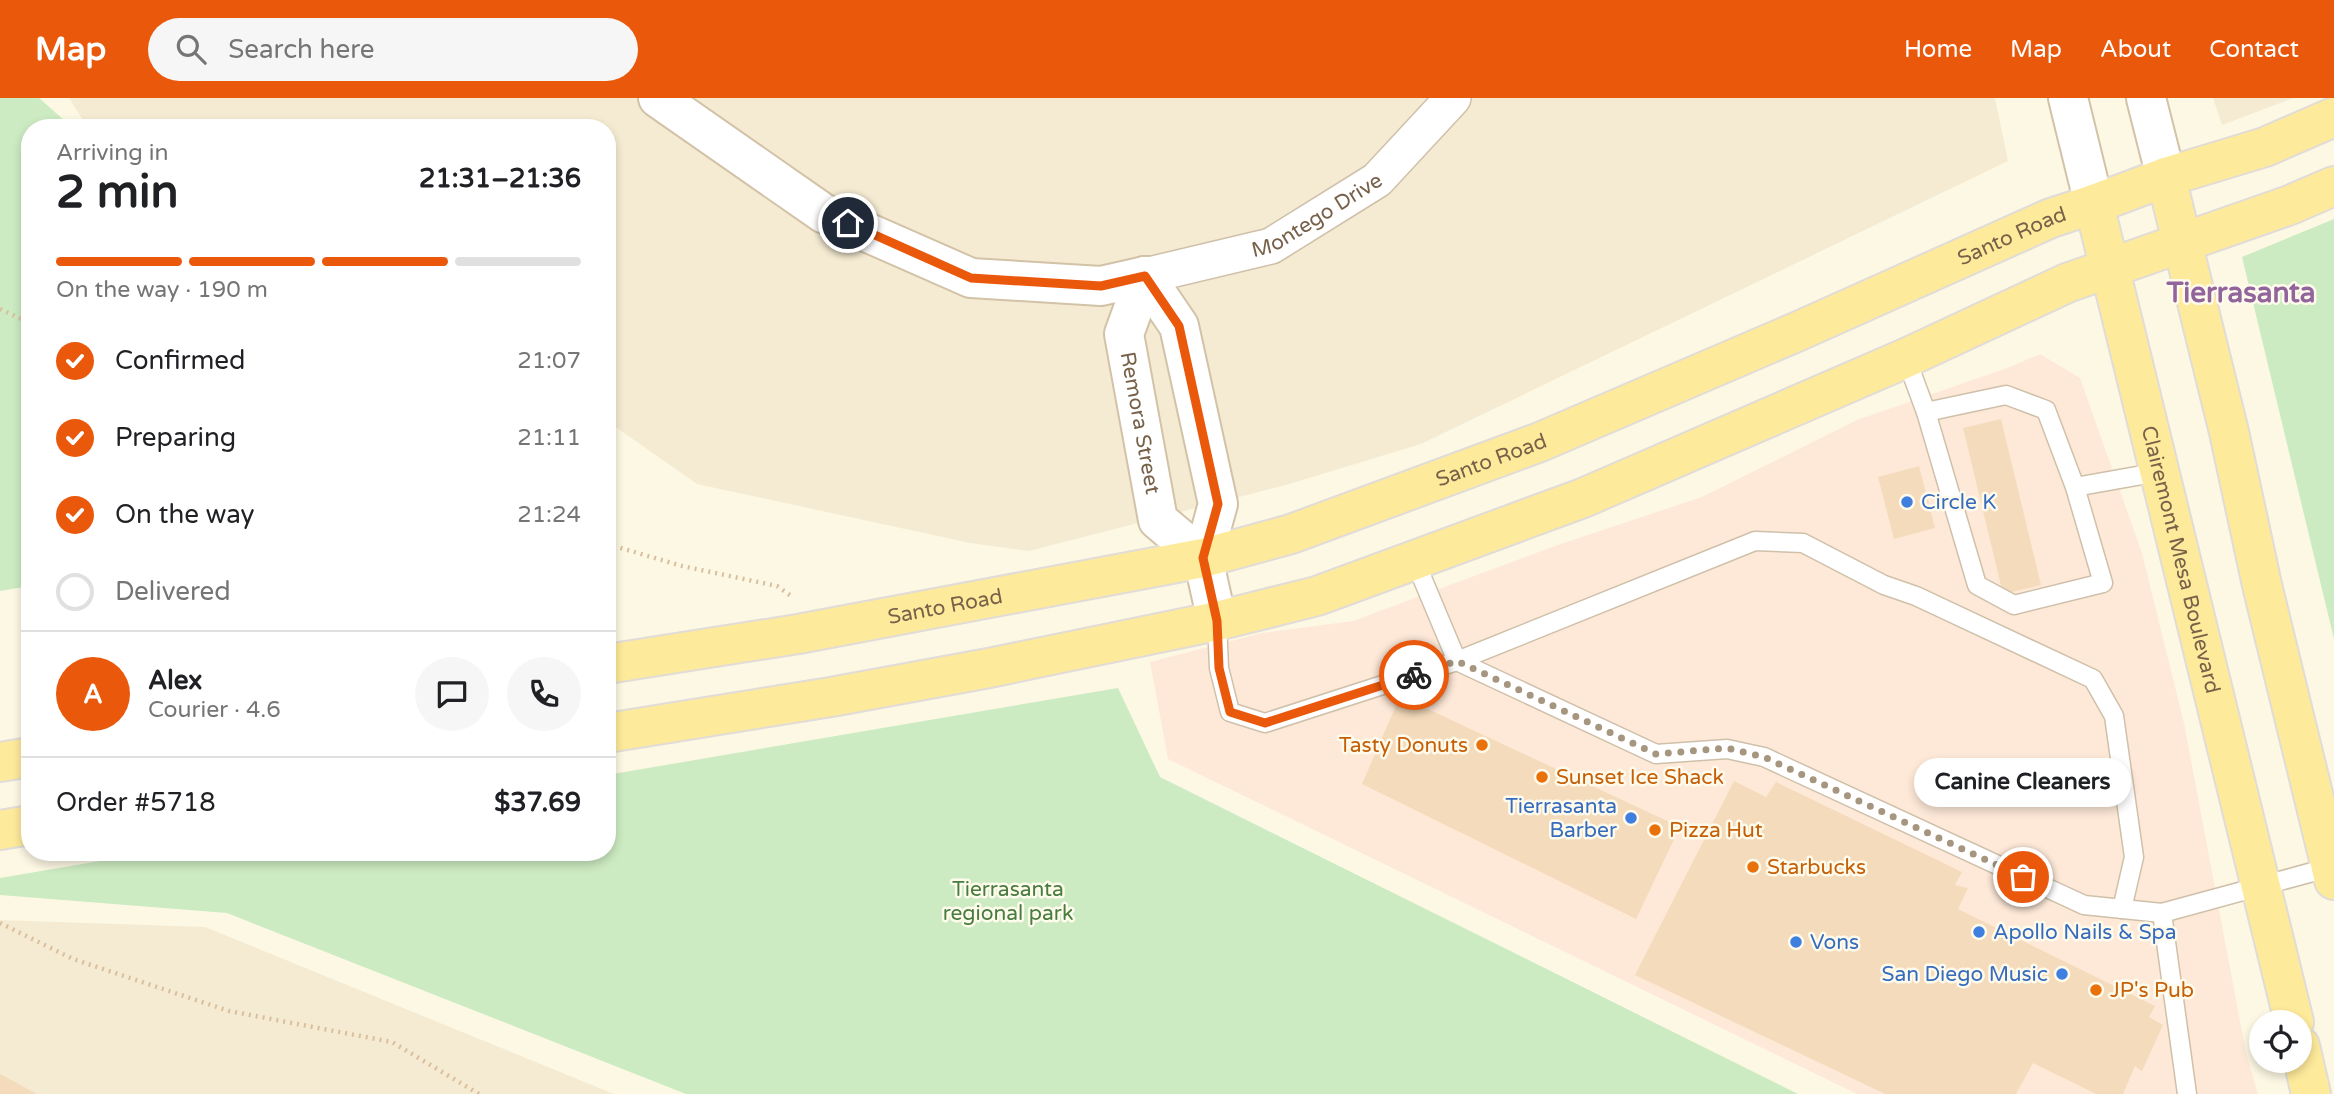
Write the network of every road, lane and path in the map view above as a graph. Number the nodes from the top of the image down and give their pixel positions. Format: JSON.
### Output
{"nodes":[{"id":1,"x":658,"y":98,"type":"edge"},
{"id":2,"x":1453,"y":98,"type":"edge"},
{"id":3,"x":2068,"y":98,"type":"edge"},
{"id":4,"x":2146,"y":98,"type":"edge"},
{"id":5,"x":2334,"y":117,"type":"edge"},
{"id":6,"x":2166,"y":177,"type":"junction"},
{"id":7,"x":2334,"y":186,"type":"edge"},
{"id":8,"x":2094,"y":204,"type":"junction"},
{"id":9,"x":2182,"y":243,"type":"junction"},
{"id":10,"x":2111,"y":268,"type":"junction"},
{"id":11,"x":1145,"y":276,"type":"junction"},
{"id":12,"x":0,"y":309,"type":"edge"},
{"id":13,"x":21,"y":319,"type":"edge"},
{"id":14,"x":1906,"y":358,"type":"junction"},
{"id":15,"x":1926,"y":412,"type":"junction"},
{"id":16,"x":2159,"y":472,"type":"junction"},
{"id":17,"x":2075,"y":486,"type":"junction"},
{"id":18,"x":616,"y":547,"type":"edge"},
{"id":19,"x":1203,"y":558,"type":"junction"},
{"id":20,"x":1415,"y":561,"type":"junction"},
{"id":21,"x":1217,"y":621,"type":"junction"},
{"id":22,"x":835,"y":626,"type":"junction"},
{"id":23,"x":1457,"y":661,"type":"junction"},
{"id":24,"x":616,"y":662,"type":"edge"},
{"id":25,"x":616,"y":731,"type":"edge"},
{"id":26,"x":21,"y":758,"type":"edge"},
{"id":27,"x":0,"y":762,"type":"edge"},
{"id":28,"x":21,"y":826,"type":"edge"},
{"id":29,"x":0,"y":830,"type":"edge"},
{"id":30,"x":2332,"y":874,"type":"edge"},
{"id":31,"x":2261,"y":887,"type":"junction"},
{"id":32,"x":2122,"y":909,"type":"junction"},
{"id":33,"x":2162,"y":913,"type":"junction"},
{"id":34,"x":0,"y":923,"type":"edge"},
{"id":35,"x":2291,"y":1010,"type":"edge"},
{"id":36,"x":2306,"y":1073,"type":"edge"},
{"id":37,"x":479,"y":1094,"type":"edge"},
{"id":38,"x":2187,"y":1094,"type":"edge"},
{"id":39,"x":2311,"y":1094,"type":"edge"}],
"edges":[{"from":1,"to":11,"type":"street"},
{"from":2,"to":11,"type":"street","name":"Montego Drive"},
{"from":3,"to":8,"type":"street","name":"Clairemont Mesa Boulevard"},
{"from":4,"to":6,"type":"street"},
{"from":5,"to":6,"type":"main road","name":"Santo Road"},
{"from":6,"to":8,"type":"main road","name":"Santo Road"},
{"from":6,"to":9,"type":"main road"},
{"from":7,"to":9,"type":"main road"},
{"from":8,"to":10,"type":"main road","name":"Clairemont Mesa Boulevard"},
{"from":8,"to":19,"type":"main road","name":"Santo Road"},
{"from":9,"to":10,"type":"main road"},
{"from":9,"to":30,"type":"main road"},
{"from":10,"to":14,"type":"main road"},
{"from":10,"to":16,"type":"main road","name":"Clairemont Mesa Boulevard"},
{"from":11,"to":19,"type":"street"},
{"from":11,"to":19,"type":"street","name":"Remora Street"},
{"from":12,"to":13,"type":"path"},
{"from":14,"to":15,"type":"lane"},
{"from":14,"to":20,"type":"main road"},
{"from":15,"to":17,"type":"lane"},
{"from":15,"to":17,"type":"lane"},
{"from":16,"to":17,"type":"lane"},
{"from":16,"to":31,"type":"main road","name":"Clairemont Mesa Boulevard"},
{"from":18,"to":22,"type":"path"},
{"from":19,"to":21,"type":"street"},
{"from":19,"to":22,"type":"main road","name":"Santo Road"},
{"from":20,"to":21,"type":"main road"},
{"from":20,"to":23,"type":"lane"},
{"from":21,"to":23,"type":"lane"},
{"from":21,"to":25,"type":"main road"},
{"from":22,"to":24,"type":"main road","name":"Santo Road"},
{"from":23,"to":32,"type":"lane"},
{"from":23,"to":32,"type":"lane"},
{"from":26,"to":27,"type":"main road"},
{"from":28,"to":29,"type":"main road"},
{"from":30,"to":31,"type":"lane"},
{"from":31,"to":33,"type":"lane"},
{"from":31,"to":35,"type":"main road","name":"Clairemont Mesa Boulevard"},
{"from":32,"to":33,"type":"lane"},
{"from":33,"to":38,"type":"lane"},
{"from":34,"to":37,"type":"path"},
{"from":36,"to":39,"type":"main road"}]}
